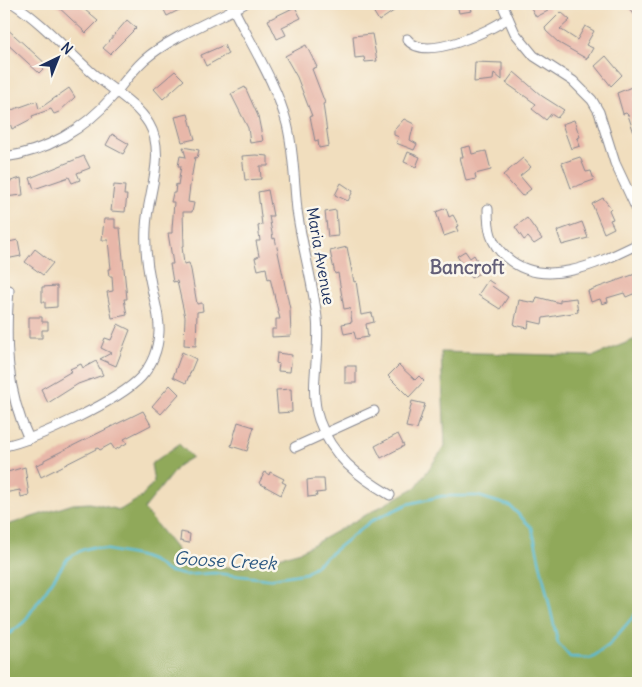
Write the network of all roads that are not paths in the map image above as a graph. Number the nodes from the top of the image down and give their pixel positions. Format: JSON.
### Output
{"nodes":[{"id":1,"x":14,"y":4,"type":"edge"},
{"id":2,"x":244,"y":4,"type":"edge"},
{"id":3,"x":502,"y":4,"type":"edge"},
{"id":4,"x":232,"y":6,"type":"edge"},
{"id":5,"x":508,"y":18,"type":"junction"},
{"id":6,"x":407,"y":39,"type":"dead end"},
{"id":7,"x":116,"y":92,"type":"junction"},
{"id":8,"x":4,"y":157,"type":"edge"},
{"id":9,"x":488,"y":209,"type":"dead end"},
{"id":10,"x":638,"y":212,"type":"edge"},
{"id":11,"x":638,"y":244,"type":"edge"},
{"id":12,"x":9,"y":290,"type":"dead end"},
{"id":13,"x":374,"y":411,"type":"dead end"},
{"id":14,"x":325,"y":433,"type":"junction"},
{"id":15,"x":29,"y":439,"type":"junction"},
{"id":16,"x":4,"y":446,"type":"edge"},
{"id":17,"x":295,"y":447,"type":"dead end"},
{"id":18,"x":390,"y":495,"type":"dead end"}],
"edges":[{"from":1,"to":7,"type":"street"},
{"from":2,"to":4,"type":"street"},
{"from":3,"to":5,"type":"street"},
{"from":4,"to":7,"type":"street"},
{"from":4,"to":14,"type":"street","name":"Maria Avenue"},
{"from":5,"to":6,"type":"street"},
{"from":5,"to":10,"type":"street"},
{"from":7,"to":8,"type":"street"},
{"from":7,"to":15,"type":"street"},
{"from":9,"to":11,"type":"street"},
{"from":12,"to":15,"type":"street"},
{"from":13,"to":14,"type":"street"},
{"from":14,"to":17,"type":"street"},
{"from":14,"to":18,"type":"street","name":"Maria Avenue"},
{"from":15,"to":16,"type":"street"}]}
